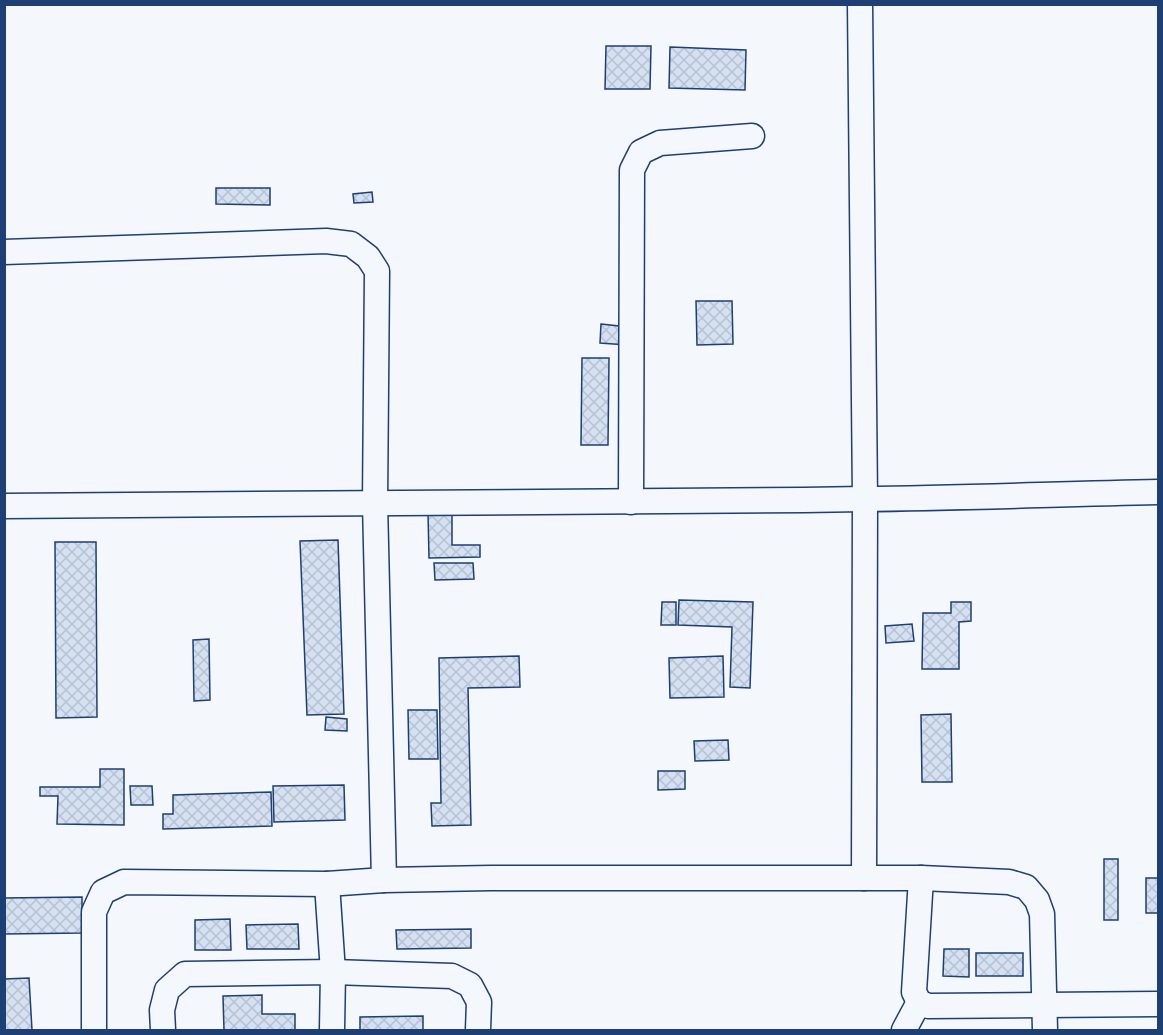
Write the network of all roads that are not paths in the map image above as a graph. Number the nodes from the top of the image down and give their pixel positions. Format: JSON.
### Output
{"nodes":[{"id":1,"x":860,"y":4,"type":"edge"},
{"id":2,"x":752,"y":136,"type":"dead end"},
{"id":3,"x":4,"y":252,"type":"edge"},
{"id":4,"x":1158,"y":492,"type":"edge"},
{"id":5,"x":865,"y":499,"type":"junction"},
{"id":6,"x":631,"y":502,"type":"junction"},
{"id":7,"x":375,"y":503,"type":"junction"},
{"id":8,"x":4,"y":506,"type":"edge"},
{"id":9,"x":864,"y":878,"type":"junction"},
{"id":10,"x":921,"y":878,"type":"junction"},
{"id":11,"x":384,"y":880,"type":"junction"},
{"id":12,"x":327,"y":884,"type":"junction"},
{"id":13,"x":333,"y":972,"type":"junction"},
{"id":14,"x":919,"y":1002,"type":"junction"},
{"id":15,"x":1158,"y":1004,"type":"edge"},
{"id":16,"x":1045,"y":1005,"type":"junction"},
{"id":17,"x":94,"y":1030,"type":"edge"},
{"id":18,"x":163,"y":1030,"type":"edge"},
{"id":19,"x":332,"y":1030,"type":"edge"},
{"id":20,"x":478,"y":1030,"type":"edge"},
{"id":21,"x":904,"y":1030,"type":"edge"},
{"id":22,"x":1045,"y":1030,"type":"edge"}],
"edges":[{"from":1,"to":5,"type":"street"},
{"from":2,"to":6,"type":"street"},
{"from":3,"to":7,"type":"street"},
{"from":4,"to":5,"type":"street"},
{"from":5,"to":6,"type":"street"},
{"from":5,"to":9,"type":"street"},
{"from":6,"to":7,"type":"street"},
{"from":7,"to":8,"type":"street"},
{"from":7,"to":11,"type":"street"},
{"from":9,"to":10,"type":"street"},
{"from":9,"to":11,"type":"street"},
{"from":10,"to":14,"type":"street"},
{"from":10,"to":16,"type":"street"},
{"from":11,"to":12,"type":"street"},
{"from":12,"to":13,"type":"street"},
{"from":12,"to":17,"type":"street"},
{"from":13,"to":18,"type":"street"},
{"from":13,"to":19,"type":"street"},
{"from":13,"to":20,"type":"street"},
{"from":14,"to":16,"type":"street"},
{"from":14,"to":21,"type":"street"},
{"from":15,"to":16,"type":"street"},
{"from":16,"to":22,"type":"street"}]}
